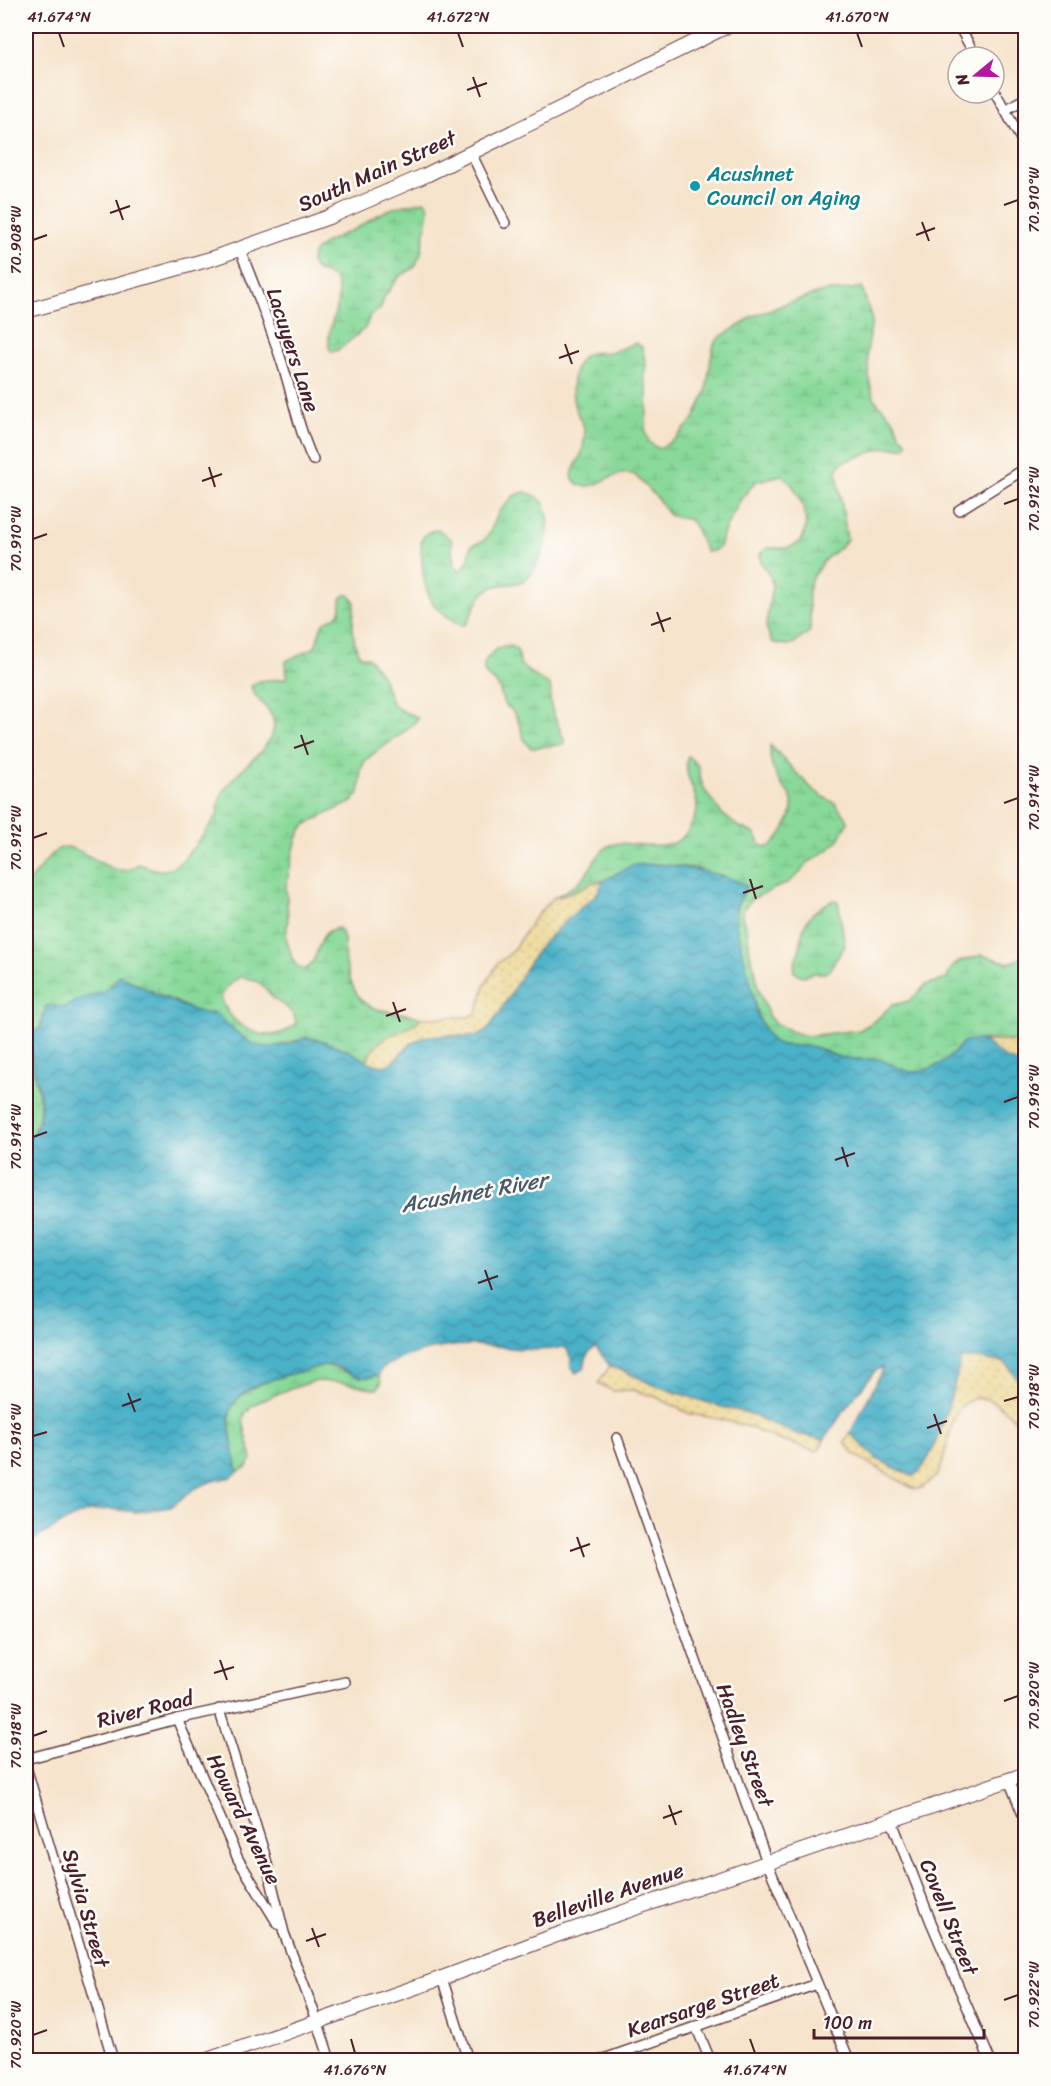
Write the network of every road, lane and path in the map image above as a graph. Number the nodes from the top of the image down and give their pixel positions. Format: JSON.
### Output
{"nodes":[{"id":1,"x":727,"y":26,"type":"edge"},
{"id":2,"x":959,"y":26,"type":"edge"},
{"id":3,"x":969,"y":45,"type":"edge"},
{"id":4,"x":1026,"y":98,"type":"edge"},
{"id":5,"x":1002,"y":105,"type":"edge"},
{"id":6,"x":1005,"y":110,"type":"junction"},
{"id":7,"x":1026,"y":148,"type":"edge"},
{"id":8,"x":471,"y":153,"type":"junction"},
{"id":9,"x":505,"y":223,"type":"dead end"},
{"id":10,"x":240,"y":250,"type":"junction"},
{"id":11,"x":26,"y":311,"type":"edge"},
{"id":12,"x":314,"y":460,"type":"dead end"},
{"id":13,"x":1026,"y":468,"type":"edge"},
{"id":14,"x":959,"y":510,"type":"dead end"},
{"id":15,"x":617,"y":1438,"type":"dead end"},
{"id":16,"x":345,"y":1682,"type":"dead end"},
{"id":17,"x":219,"y":1709,"type":"junction"},
{"id":18,"x":177,"y":1719,"type":"junction"},
{"id":19,"x":26,"y":1759,"type":"edge"},
{"id":20,"x":26,"y":1767,"type":"edge"},
{"id":21,"x":1026,"y":1774,"type":"edge"},
{"id":22,"x":1008,"y":1780,"type":"junction"},
{"id":23,"x":891,"y":1819,"type":"junction"},
{"id":24,"x":1026,"y":1822,"type":"edge"},
{"id":25,"x":767,"y":1862,"type":"junction"},
{"id":26,"x":284,"y":1933,"type":"junction"},
{"id":27,"x":442,"y":1978,"type":"junction"},
{"id":28,"x":818,"y":1984,"type":"junction"},
{"id":29,"x":317,"y":2020,"type":"junction"},
{"id":30,"x":696,"y":2026,"type":"junction"},
{"id":31,"x":112,"y":2061,"type":"edge"},
{"id":32,"x":207,"y":2061,"type":"edge"},
{"id":33,"x":330,"y":2061,"type":"edge"},
{"id":34,"x":468,"y":2061,"type":"edge"},
{"id":35,"x":601,"y":2061,"type":"edge"},
{"id":36,"x":710,"y":2061,"type":"edge"},
{"id":37,"x":849,"y":2061,"type":"edge"},
{"id":38,"x":990,"y":2061,"type":"edge"}],
"edges":[{"from":1,"to":8,"type":"main road","name":"South Main Street"},
{"from":2,"to":3,"type":"street"},
{"from":4,"to":6,"type":"street"},
{"from":5,"to":6,"type":"street"},
{"from":6,"to":7,"type":"street"},
{"from":8,"to":9,"type":"street"},
{"from":8,"to":10,"type":"main road","name":"South Main Street"},
{"from":10,"to":11,"type":"main road","name":"South Main Street"},
{"from":10,"to":12,"type":"street","name":"Lacuyers Lane"},
{"from":13,"to":14,"type":"street"},
{"from":15,"to":25,"type":"street","name":"Hadley Street"},
{"from":16,"to":17,"type":"street","name":"River Road"},
{"from":17,"to":18,"type":"street","name":"River Road"},
{"from":17,"to":26,"type":"street","name":"Howard Avenue"},
{"from":18,"to":19,"type":"street","name":"River Road"},
{"from":18,"to":26,"type":"street","name":"Howard Avenue"},
{"from":20,"to":31,"type":"street","name":"Sylvia Street"},
{"from":21,"to":22,"type":"main road","name":"Belleville Avenue"},
{"from":22,"to":23,"type":"main road","name":"Belleville Avenue"},
{"from":22,"to":24,"type":"street"},
{"from":23,"to":25,"type":"main road","name":"Belleville Avenue"},
{"from":23,"to":38,"type":"street","name":"Covell Street"},
{"from":25,"to":27,"type":"main road","name":"Belleville Avenue"},
{"from":25,"to":28,"type":"street","name":"Hadley Street"},
{"from":26,"to":29,"type":"street","name":"Howard Avenue"},
{"from":27,"to":29,"type":"main road","name":"Belleville Avenue"},
{"from":27,"to":34,"type":"street"},
{"from":28,"to":30,"type":"street","name":"Kearsarge Street"},
{"from":28,"to":37,"type":"street","name":"Hadley Street"},
{"from":29,"to":32,"type":"main road","name":"Belleville Avenue"},
{"from":29,"to":33,"type":"street","name":"Howard Avenue"},
{"from":30,"to":35,"type":"street","name":"Kearsarge Street"},
{"from":30,"to":36,"type":"street"}]}
